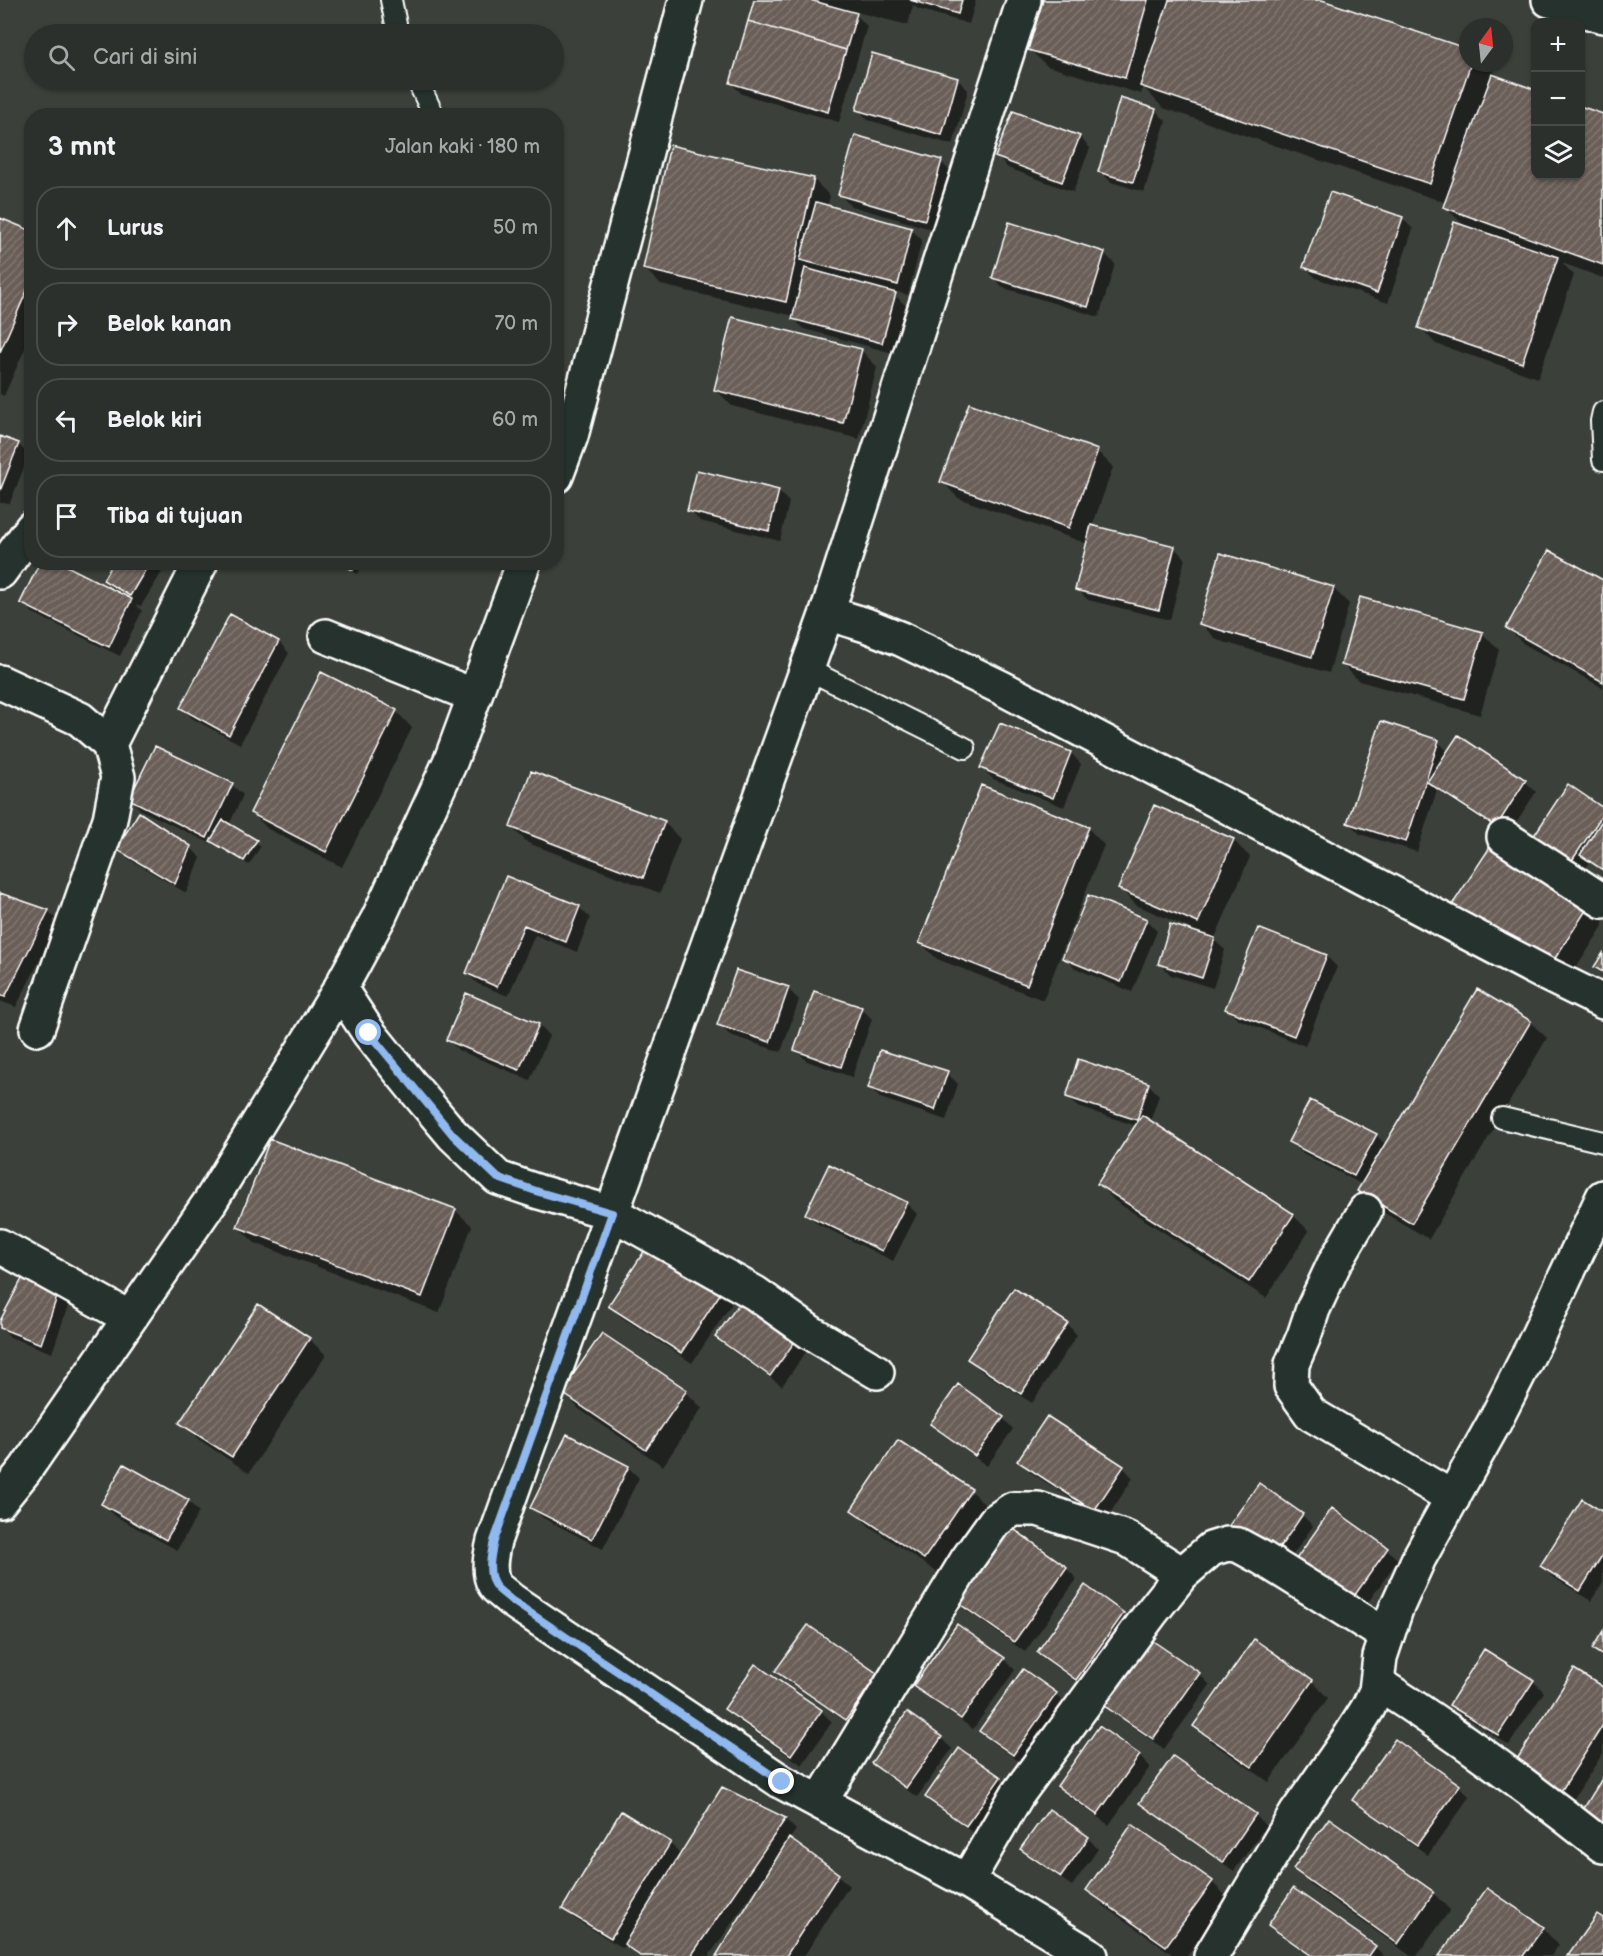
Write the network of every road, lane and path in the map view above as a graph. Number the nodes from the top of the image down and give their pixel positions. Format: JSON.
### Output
{"nodes":[{"id":1,"x":391,"y":0,"type":"edge"},
{"id":2,"x":686,"y":0,"type":"edge"},
{"id":3,"x":1024,"y":0,"type":"edge"},
{"id":4,"x":1549,"y":0,"type":"edge"},
{"id":5,"x":1603,"y":16,"type":"edge"},
{"id":6,"x":396,"y":24,"type":"edge"},
{"id":7,"x":422,"y":90,"type":"edge"},
{"id":8,"x":430,"y":108,"type":"edge"},
{"id":9,"x":1603,"y":412,"type":"edge"},
{"id":10,"x":564,"y":433,"type":"edge"},
{"id":11,"x":1603,"y":460,"type":"edge"},
{"id":12,"x":24,"y":539,"type":"edge"},
{"id":13,"x":197,"y":570,"type":"edge"},
{"id":14,"x":521,"y":570,"type":"edge"},
{"id":15,"x":0,"y":572,"type":"edge"},
{"id":16,"x":827,"y":613,"type":"junction"},
{"id":17,"x":326,"y":636,"type":"dead end"},
{"id":18,"x":807,"y":669,"type":"junction"},
{"id":19,"x":0,"y":682,"type":"edge"},
{"id":20,"x":475,"y":696,"type":"junction"},
{"id":21,"x":109,"y":744,"type":"junction"},
{"id":22,"x":965,"y":748,"type":"dead end"},
{"id":23,"x":1504,"y":837,"type":"dead end"},
{"id":24,"x":1603,"y":901,"type":"edge"},
{"id":25,"x":340,"y":988,"type":"junction"},
{"id":26,"x":1603,"y":1002,"type":"edge"},
{"id":27,"x":37,"y":1029,"type":"dead end"},
{"id":28,"x":1502,"y":1118,"type":"dead end"},
{"id":29,"x":1603,"y":1142,"type":"edge"},
{"id":30,"x":1603,"y":1197,"type":"edge"},
{"id":31,"x":1365,"y":1211,"type":"dead end"},
{"id":32,"x":612,"y":1213,"type":"junction"},
{"id":33,"x":0,"y":1246,"type":"edge"},
{"id":34,"x":130,"y":1318,"type":"junction"},
{"id":35,"x":877,"y":1372,"type":"dead end"},
{"id":36,"x":1453,"y":1498,"type":"junction"},
{"id":37,"x":0,"y":1501,"type":"edge"},
{"id":38,"x":1182,"y":1574,"type":"junction"},
{"id":39,"x":1387,"y":1636,"type":"junction"},
{"id":40,"x":1377,"y":1683,"type":"junction"},
{"id":41,"x":820,"y":1803,"type":"junction"},
{"id":42,"x":1603,"y":1846,"type":"edge"},
{"id":43,"x":967,"y":1881,"type":"junction"},
{"id":44,"x":1085,"y":1954,"type":"edge"},
{"id":45,"x":1211,"y":1956,"type":"edge"}],
"edges":[{"from":1,"to":6,"type":"lane"},
{"from":2,"to":10,"type":"main road"},
{"from":3,"to":16,"type":"main road"},
{"from":4,"to":5,"type":"main road"},
{"from":7,"to":8,"type":"lane"},
{"from":9,"to":11,"type":"lane"},
{"from":12,"to":15,"type":"main road"},
{"from":13,"to":21,"type":"main road"},
{"from":14,"to":20,"type":"main road"},
{"from":16,"to":18,"type":"main road"},
{"from":16,"to":26,"type":"main road"},
{"from":17,"to":20,"type":"main road"},
{"from":18,"to":22,"type":"lane"},
{"from":18,"to":32,"type":"main road"},
{"from":19,"to":21,"type":"main road"},
{"from":20,"to":25,"type":"main road"},
{"from":21,"to":27,"type":"main road"},
{"from":23,"to":24,"type":"main road"},
{"from":25,"to":32,"type":"main road"},
{"from":25,"to":34,"type":"main road"},
{"from":28,"to":29,"type":"lane"},
{"from":30,"to":36,"type":"main road"},
{"from":31,"to":36,"type":"main road"},
{"from":32,"to":35,"type":"main road"},
{"from":32,"to":41,"type":"main road"},
{"from":33,"to":34,"type":"main road"},
{"from":34,"to":37,"type":"main road"},
{"from":36,"to":39,"type":"main road"},
{"from":38,"to":39,"type":"main road"},
{"from":38,"to":41,"type":"main road"},
{"from":38,"to":43,"type":"main road"},
{"from":39,"to":40,"type":"main road"},
{"from":40,"to":42,"type":"main road"},
{"from":40,"to":45,"type":"main road"},
{"from":41,"to":43,"type":"main road"},
{"from":43,"to":44,"type":"main road"}]}
